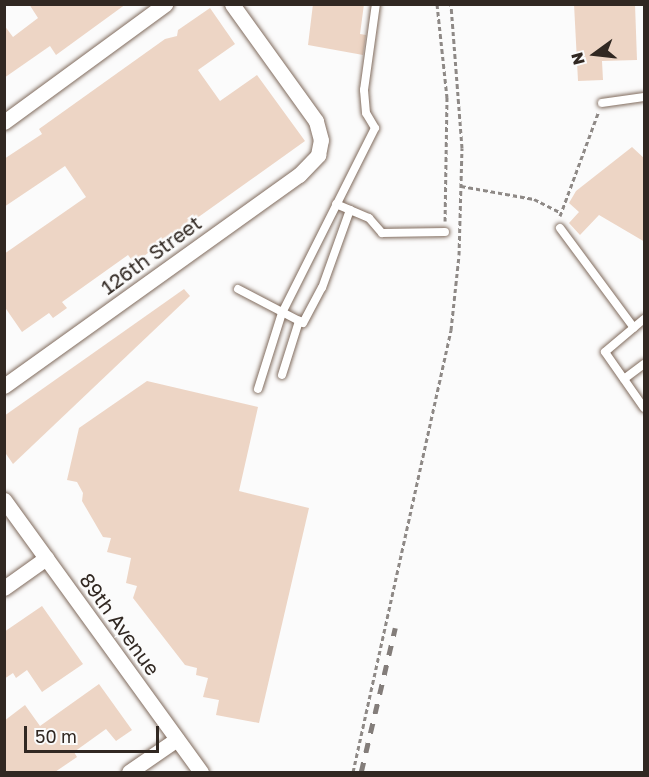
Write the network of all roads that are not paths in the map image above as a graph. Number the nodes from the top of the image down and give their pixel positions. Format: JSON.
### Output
{"nodes":[{"id":1,"x":165,"y":4,"type":"edge"},
{"id":2,"x":232,"y":4,"type":"edge"},
{"id":3,"x":376,"y":4,"type":"edge"},
{"id":4,"x":645,"y":96,"type":"edge"},
{"id":5,"x":602,"y":103,"type":"road end"},
{"id":6,"x":4,"y":122,"type":"edge"},
{"id":7,"x":336,"y":204,"type":"junction"},
{"id":8,"x":350,"y":210,"type":"junction"},
{"id":9,"x":560,"y":228,"type":"road end"},
{"id":10,"x":445,"y":232,"type":"road end"},
{"id":11,"x":238,"y":289,"type":"dead end"},
{"id":12,"x":282,"y":313,"type":"junction"},
{"id":13,"x":645,"y":320,"type":"edge"},
{"id":14,"x":299,"y":321,"type":"junction"},
{"id":15,"x":634,"y":328,"type":"junction"},
{"id":16,"x":645,"y":364,"type":"edge"},
{"id":17,"x":282,"y":375,"type":"dead end"},
{"id":18,"x":624,"y":379,"type":"junction"},
{"id":19,"x":4,"y":386,"type":"edge"},
{"id":20,"x":258,"y":389,"type":"dead end"},
{"id":21,"x":645,"y":408,"type":"edge"},
{"id":22,"x":4,"y":500,"type":"edge"},
{"id":23,"x":46,"y":558,"type":"junction"},
{"id":24,"x":4,"y":588,"type":"edge"},
{"id":25,"x":177,"y":739,"type":"junction"},
{"id":26,"x":129,"y":772,"type":"edge"},
{"id":27,"x":201,"y":772,"type":"edge"}],
"edges":[{"from":1,"to":6,"type":"street"},
{"from":2,"to":19,"type":"street","name":"126th Street"},
{"from":3,"to":7,"type":"lane"},
{"from":4,"to":5,"type":"lane"},
{"from":7,"to":8,"type":"lane"},
{"from":7,"to":12,"type":"lane"},
{"from":8,"to":10,"type":"lane"},
{"from":8,"to":14,"type":"lane"},
{"from":9,"to":15,"type":"lane"},
{"from":11,"to":12,"type":"lane"},
{"from":12,"to":14,"type":"lane"},
{"from":12,"to":20,"type":"lane"},
{"from":13,"to":15,"type":"lane"},
{"from":14,"to":17,"type":"lane"},
{"from":15,"to":18,"type":"lane"},
{"from":16,"to":18,"type":"lane"},
{"from":18,"to":21,"type":"lane"},
{"from":22,"to":23,"type":"street","name":"89th Avenue"},
{"from":23,"to":24,"type":"street"},
{"from":23,"to":25,"type":"street","name":"89th Avenue"},
{"from":25,"to":26,"type":"street"},
{"from":25,"to":27,"type":"street","name":"89th Avenue"}]}
